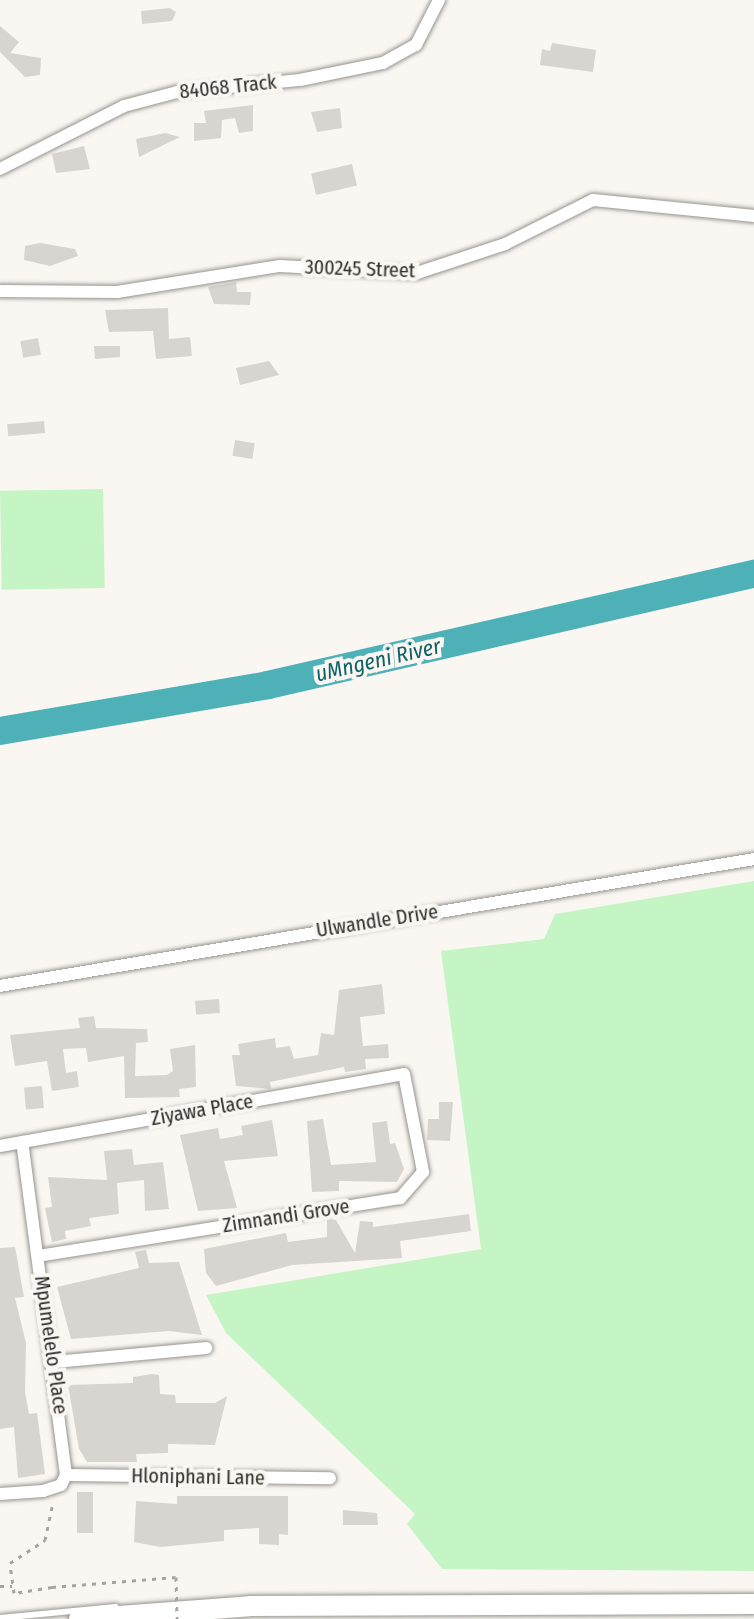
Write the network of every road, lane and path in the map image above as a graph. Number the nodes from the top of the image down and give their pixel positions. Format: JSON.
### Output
{"nodes":[{"id":1,"x":439,"y":0,"type":"edge"},
{"id":2,"x":0,"y":169,"type":"edge"},
{"id":3,"x":754,"y":216,"type":"edge"},
{"id":4,"x":0,"y":291,"type":"edge"},
{"id":5,"x":754,"y":859,"type":"edge"},
{"id":6,"x":0,"y":986,"type":"edge"},
{"id":7,"x":404,"y":1074,"type":"joint"},
{"id":8,"x":22,"y":1142,"type":"junction"},
{"id":9,"x":0,"y":1146,"type":"edge"},
{"id":10,"x":39,"y":1256,"type":"junction"},
{"id":11,"x":206,"y":1348,"type":"dead end"},
{"id":12,"x":55,"y":1362,"type":"junction"},
{"id":13,"x":66,"y":1475,"type":"junction"},
{"id":14,"x":330,"y":1478,"type":"dead end"},
{"id":15,"x":55,"y":1487,"type":"junction"},
{"id":16,"x":0,"y":1494,"type":"edge"},
{"id":17,"x":0,"y":1586,"type":"edge"},
{"id":18,"x":13,"y":1586,"type":"junction"},
{"id":19,"x":754,"y":1604,"type":"edge"},
{"id":20,"x":147,"y":1610,"type":"junction"},
{"id":21,"x":0,"y":1618,"type":"edge"},
{"id":22,"x":79,"y":1619,"type":"edge"},
{"id":23,"x":177,"y":1619,"type":"edge"}],
"edges":[{"from":1,"to":2,"type":"street","name":"84068 Track"},
{"from":3,"to":4,"type":"street","name":"300245 Street"},
{"from":5,"to":6,"type":"street","name":"Ulwandle Drive"},
{"from":7,"to":8,"type":"street","name":"Ziyawa Place"},
{"from":7,"to":10,"type":"street","name":"Zimnandi Grove"},
{"from":8,"to":9,"type":"street","name":"Ziyawa Place"},
{"from":8,"to":10,"type":"street","name":"Mpumelelo Place"},
{"from":10,"to":12,"type":"street","name":"Mpumelelo Place"},
{"from":11,"to":12,"type":"street"},
{"from":12,"to":13,"type":"street","name":"Mpumelelo Place"},
{"from":13,"to":14,"type":"street","name":"Hloniphani Lane"},
{"from":13,"to":15,"type":"street"},
{"from":15,"to":16,"type":"street"},
{"from":15,"to":18,"type":"path"},
{"from":17,"to":18,"type":"path"},
{"from":18,"to":23,"type":"path","bridge":true},
{"from":19,"to":20,"type":"main road"},
{"from":20,"to":21,"type":"lane"},
{"from":20,"to":22,"type":"main road"}]}
